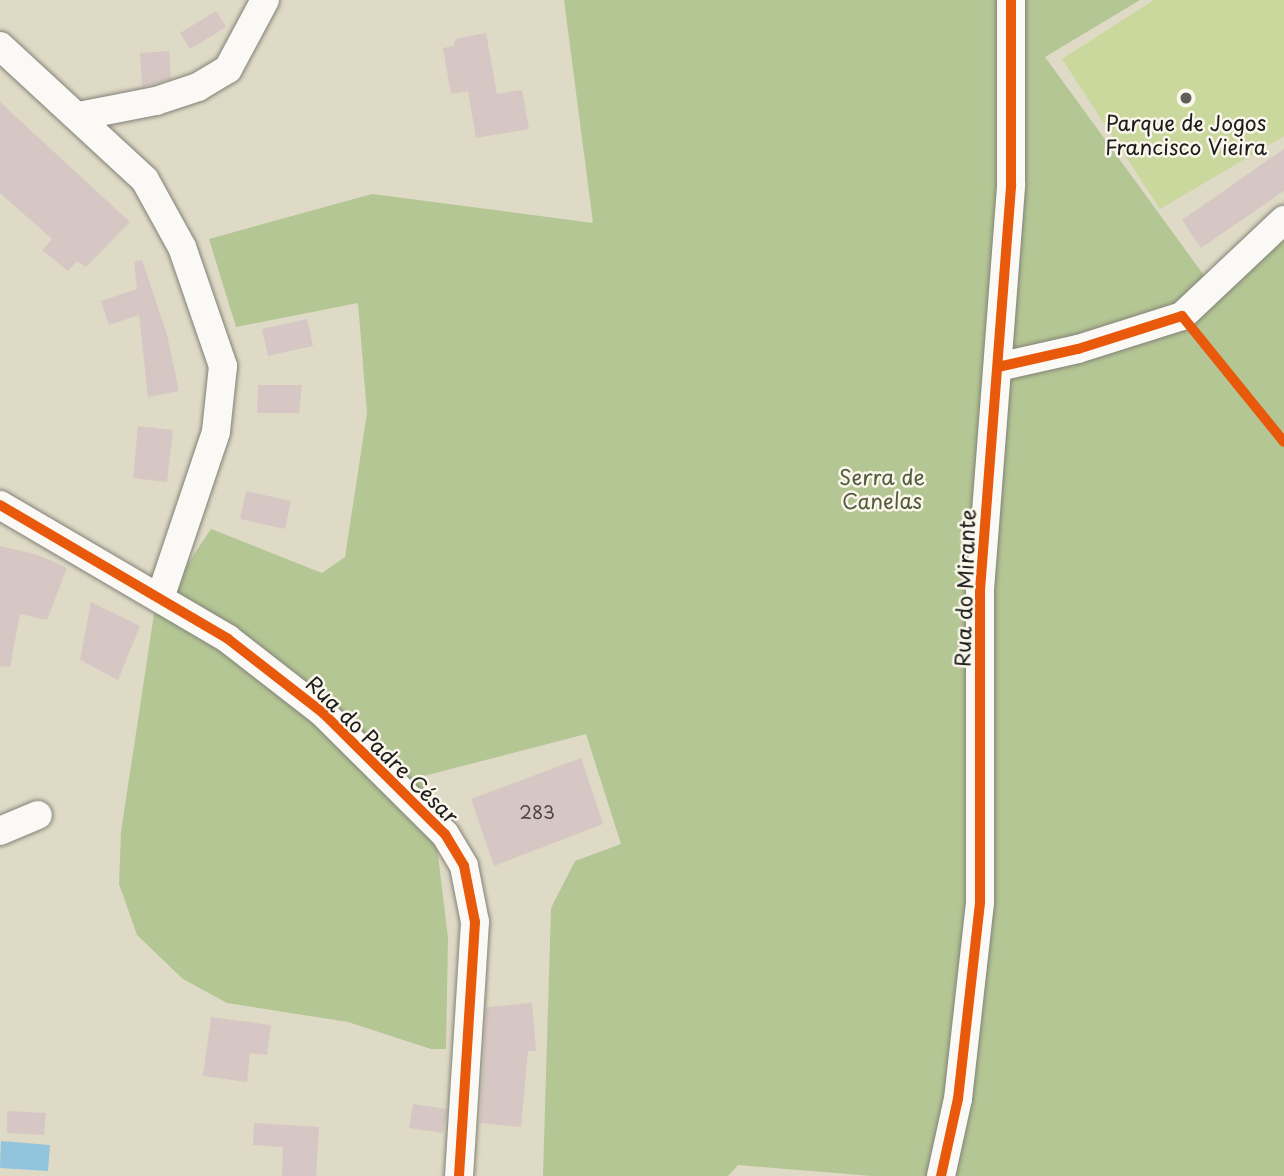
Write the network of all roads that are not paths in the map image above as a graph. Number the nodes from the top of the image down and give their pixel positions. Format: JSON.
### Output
{"nodes":[{"id":1,"x":265,"y":0,"type":"edge"},
{"id":2,"x":1010,"y":0,"type":"edge"},
{"id":3,"x":0,"y":46,"type":"edge"},
{"id":4,"x":79,"y":116,"type":"junction"},
{"id":5,"x":1284,"y":220,"type":"edge"},
{"id":6,"x":998,"y":366,"type":"junction"},
{"id":7,"x":0,"y":505,"type":"edge"},
{"id":8,"x":160,"y":598,"type":"junction"},
{"id":9,"x":38,"y":815,"type":"dead end"},
{"id":10,"x":0,"y":831,"type":"edge"},
{"id":11,"x":459,"y":1176,"type":"edge"},
{"id":12,"x":941,"y":1176,"type":"edge"}],
"edges":[{"from":1,"to":4,"type":"street"},
{"from":2,"to":6,"type":"street","name":"Rua do Mirante"},
{"from":3,"to":4,"type":"street"},
{"from":4,"to":8,"type":"street"},
{"from":5,"to":6,"type":"street"},
{"from":6,"to":12,"type":"street","name":"Rua do Mirante"},
{"from":7,"to":8,"type":"street","name":"Rua do Padre César"},
{"from":8,"to":11,"type":"street","name":"Rua do Padre César"},
{"from":9,"to":10,"type":"street"}]}
